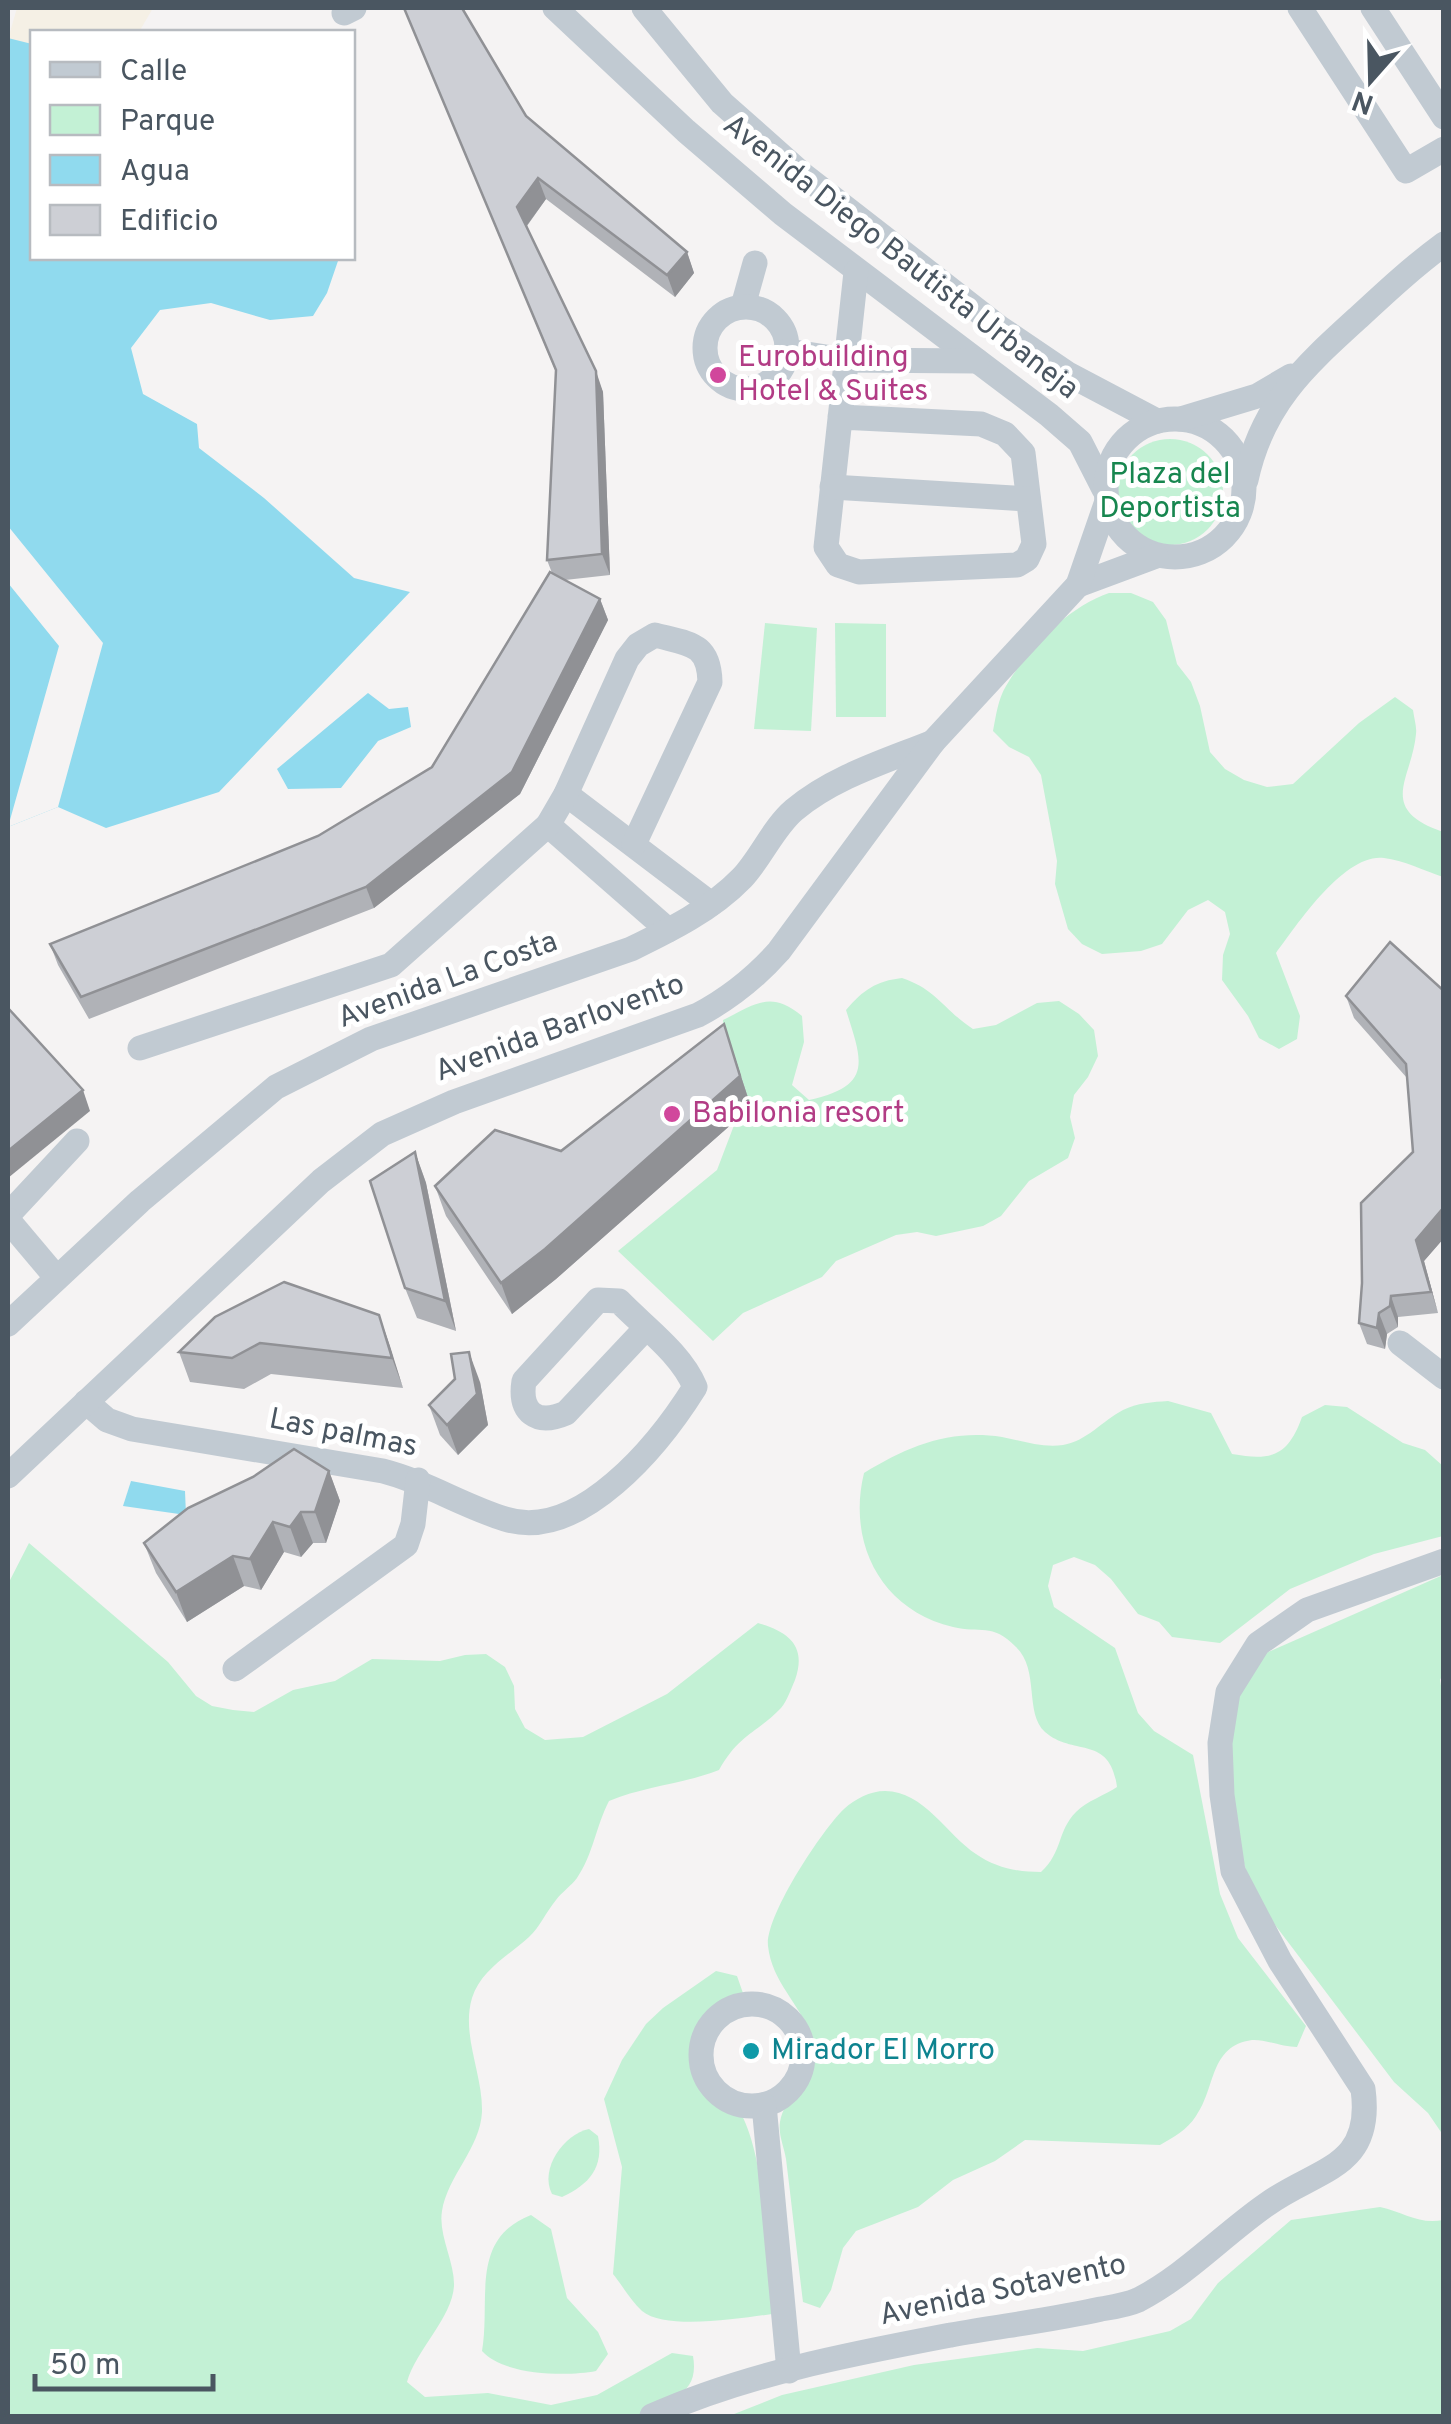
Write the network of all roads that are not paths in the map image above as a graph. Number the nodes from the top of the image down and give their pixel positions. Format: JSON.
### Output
{"nodes":[{"id":1,"x":556,"y":8,"type":"edge"},
{"id":2,"x":644,"y":8,"type":"edge"},
{"id":3,"x":1300,"y":8,"type":"edge"},
{"id":4,"x":1373,"y":8,"type":"edge"},
{"id":5,"x":1444,"y":117,"type":"edge"},
{"id":6,"x":1444,"y":149,"type":"edge"},
{"id":7,"x":1444,"y":244,"type":"edge"},
{"id":8,"x":756,"y":263,"type":"dead end"},
{"id":9,"x":856,"y":272,"type":"junction"},
{"id":10,"x":743,"y":306,"type":"junction"},
{"id":11,"x":788,"y":351,"type":"junction"},
{"id":12,"x":845,"y":360,"type":"junction"},
{"id":13,"x":977,"y":361,"type":"junction"},
{"id":14,"x":1299,"y":372,"type":"junction"},
{"id":15,"x":840,"y":417,"type":"junction"},
{"id":16,"x":1169,"y":420,"type":"junction"},
{"id":17,"x":832,"y":486,"type":"junction"},
{"id":18,"x":1245,"y":486,"type":"junction"},
{"id":19,"x":1105,"y":497,"type":"junction"},
{"id":20,"x":1028,"y":499,"type":"junction"},
{"id":21,"x":1156,"y":556,"type":"junction"},
{"id":22,"x":1078,"y":585,"type":"junction"},
{"id":23,"x":933,"y":742,"type":"junction"},
{"id":24,"x":566,"y":794,"type":"junction"},
{"id":25,"x":548,"y":825,"type":"junction"},
{"id":26,"x":634,"y":844,"type":"junction"},
{"id":27,"x":712,"y":904,"type":"junction"},
{"id":28,"x":668,"y":930,"type":"junction"},
{"id":29,"x":140,"y":1048,"type":"dead end"},
{"id":30,"x":77,"y":1141,"type":"dead end"},
{"id":31,"x":8,"y":1218,"type":"edge"},
{"id":32,"x":56,"y":1276,"type":"junction"},
{"id":33,"x":11,"y":1311,"type":"edge"},
{"id":34,"x":646,"y":1328,"type":"junction"},
{"id":35,"x":1400,"y":1342,"type":"dead end"},
{"id":36,"x":1444,"y":1377,"type":"edge"},
{"id":37,"x":86,"y":1402,"type":"junction"},
{"id":38,"x":8,"y":1476,"type":"edge"},
{"id":39,"x":418,"y":1480,"type":"junction"},
{"id":40,"x":1444,"y":1562,"type":"edge"},
{"id":41,"x":235,"y":1669,"type":"dead end"},
{"id":42,"x":764,"y":2106,"type":"junction"},
{"id":43,"x":789,"y":2371,"type":"junction"},
{"id":44,"x":652,"y":2416,"type":"edge"}],
"edges":[{"from":1,"to":9,"type":"street","name":"Avenida Diego Bautista Urbaneja"},
{"from":2,"to":16,"type":"street","name":"Avenida Diego Bautista Urbaneja"},
{"from":3,"to":6,"type":"street"},
{"from":4,"to":5,"type":"street"},
{"from":7,"to":14,"type":"street"},
{"from":8,"to":10,"type":"street"},
{"from":9,"to":12,"type":"street"},
{"from":9,"to":13,"type":"street","name":"Avenida Diego Bautista Urbaneja"},
{"from":10,"to":11,"type":"street"},
{"from":10,"to":11,"type":"street"},
{"from":11,"to":12,"type":"street"},
{"from":12,"to":13,"type":"street"},
{"from":12,"to":15,"type":"street"},
{"from":13,"to":19,"type":"street","name":"Avenida Diego Bautista Urbaneja"},
{"from":14,"to":16,"type":"street"},
{"from":14,"to":18,"type":"street"},
{"from":15,"to":17,"type":"street"},
{"from":15,"to":20,"type":"street"},
{"from":16,"to":18,"type":"street"},
{"from":16,"to":19,"type":"street"},
{"from":17,"to":20,"type":"street"},
{"from":17,"to":20,"type":"street"},
{"from":18,"to":21,"type":"street"},
{"from":19,"to":21,"type":"street"},
{"from":19,"to":22,"type":"street","name":"Avenida Barlovento"},
{"from":21,"to":22,"type":"street","name":"Avenida Barlovento"},
{"from":22,"to":23,"type":"street","name":"Avenida Barlovento"},
{"from":23,"to":27,"type":"street","name":"Avenida La Costa"},
{"from":23,"to":37,"type":"street","name":"Avenida Barlovento"},
{"from":24,"to":25,"type":"street"},
{"from":24,"to":26,"type":"street"},
{"from":24,"to":26,"type":"street"},
{"from":25,"to":28,"type":"street"},
{"from":25,"to":29,"type":"street"},
{"from":26,"to":27,"type":"street"},
{"from":27,"to":28,"type":"street","name":"Avenida La Costa"},
{"from":28,"to":32,"type":"street","name":"Avenida La Costa"},
{"from":30,"to":31,"type":"street"},
{"from":31,"to":32,"type":"street"},
{"from":32,"to":33,"type":"street","name":"Avenida La Costa"},
{"from":34,"to":34,"type":"street","name":"Las palmas"},
{"from":34,"to":39,"type":"street","name":"Las palmas"},
{"from":35,"to":36,"type":"street"},
{"from":37,"to":38,"type":"street","name":"Avenida Barlovento"},
{"from":37,"to":39,"type":"street","name":"Las palmas"},
{"from":39,"to":41,"type":"street"},
{"from":40,"to":43,"type":"street","name":"Avenida Sotavento"},
{"from":42,"to":42,"type":"street"},
{"from":42,"to":43,"type":"street"},
{"from":43,"to":44,"type":"street","name":"Avenida Sotavento"}]}
